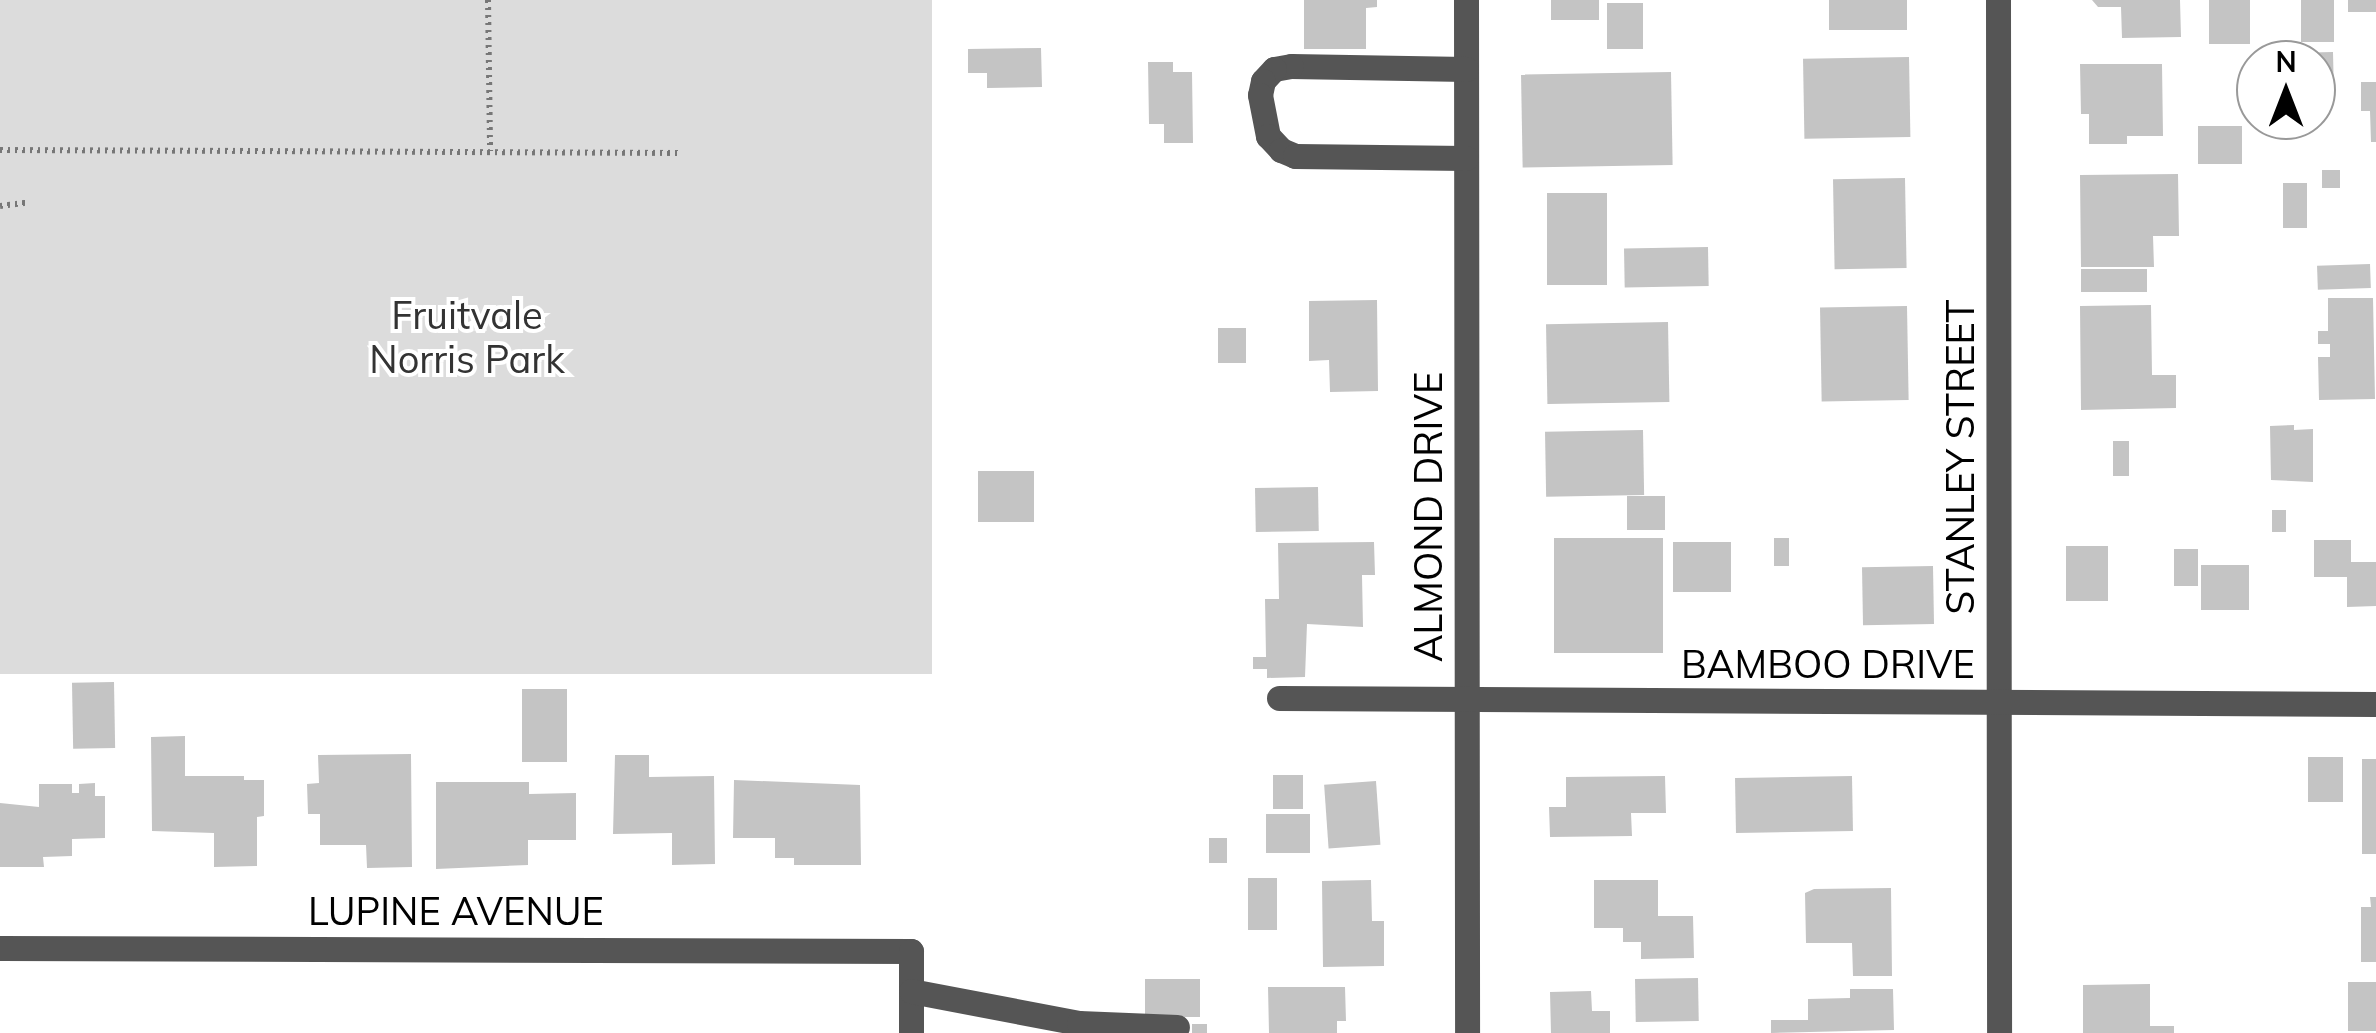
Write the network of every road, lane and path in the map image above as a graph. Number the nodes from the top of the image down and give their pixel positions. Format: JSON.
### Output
{"nodes":[{"id":1,"x":488,"y":0,"type":"edge"},
{"id":2,"x":1466,"y":0,"type":"edge"},
{"id":3,"x":1998,"y":0,"type":"edge"},
{"id":4,"x":1466,"y":69,"type":"junction"},
{"id":5,"x":0,"y":150,"type":"edge"},
{"id":6,"x":490,"y":151,"type":"junction"},
{"id":7,"x":681,"y":153,"type":"dead end"},
{"id":8,"x":1466,"y":158,"type":"junction"},
{"id":9,"x":26,"y":203,"type":"dead end"},
{"id":10,"x":0,"y":206,"type":"edge"},
{"id":11,"x":1280,"y":698,"type":"dead end"},
{"id":12,"x":1466,"y":702,"type":"junction"},
{"id":13,"x":1998,"y":703,"type":"junction"},
{"id":14,"x":2376,"y":704,"type":"edge"},
{"id":15,"x":0,"y":948,"type":"edge"},
{"id":16,"x":911,"y":991,"type":"junction"},
{"id":17,"x":1177,"y":1027,"type":"dead end"},
{"id":18,"x":911,"y":1033,"type":"edge"},
{"id":19,"x":1466,"y":1033,"type":"edge"},
{"id":20,"x":1998,"y":1033,"type":"edge"}],
"edges":[{"from":1,"to":6,"type":"path"},
{"from":2,"to":4,"type":"street","name":"ALMOND DRIVE"},
{"from":3,"to":13,"type":"street","name":"STANLEY STREET"},
{"from":4,"to":8,"type":"street","name":"ALMOND DRIVE"},
{"from":4,"to":8,"type":"street"},
{"from":5,"to":6,"type":"path"},
{"from":6,"to":7,"type":"path"},
{"from":8,"to":12,"type":"street","name":"ALMOND DRIVE"},
{"from":9,"to":10,"type":"path"},
{"from":11,"to":12,"type":"street","name":"BAMBOO DRIVE"},
{"from":12,"to":13,"type":"street","name":"BAMBOO DRIVE"},
{"from":12,"to":19,"type":"street","name":"ALMOND DRIVE"},
{"from":13,"to":14,"type":"street","name":"BAMBOO DRIVE"},
{"from":13,"to":20,"type":"street","name":"STANLEY STREET"},
{"from":15,"to":16,"type":"street","name":"LUPINE AVENUE"},
{"from":16,"to":17,"type":"street"},
{"from":16,"to":18,"type":"street"}]}
